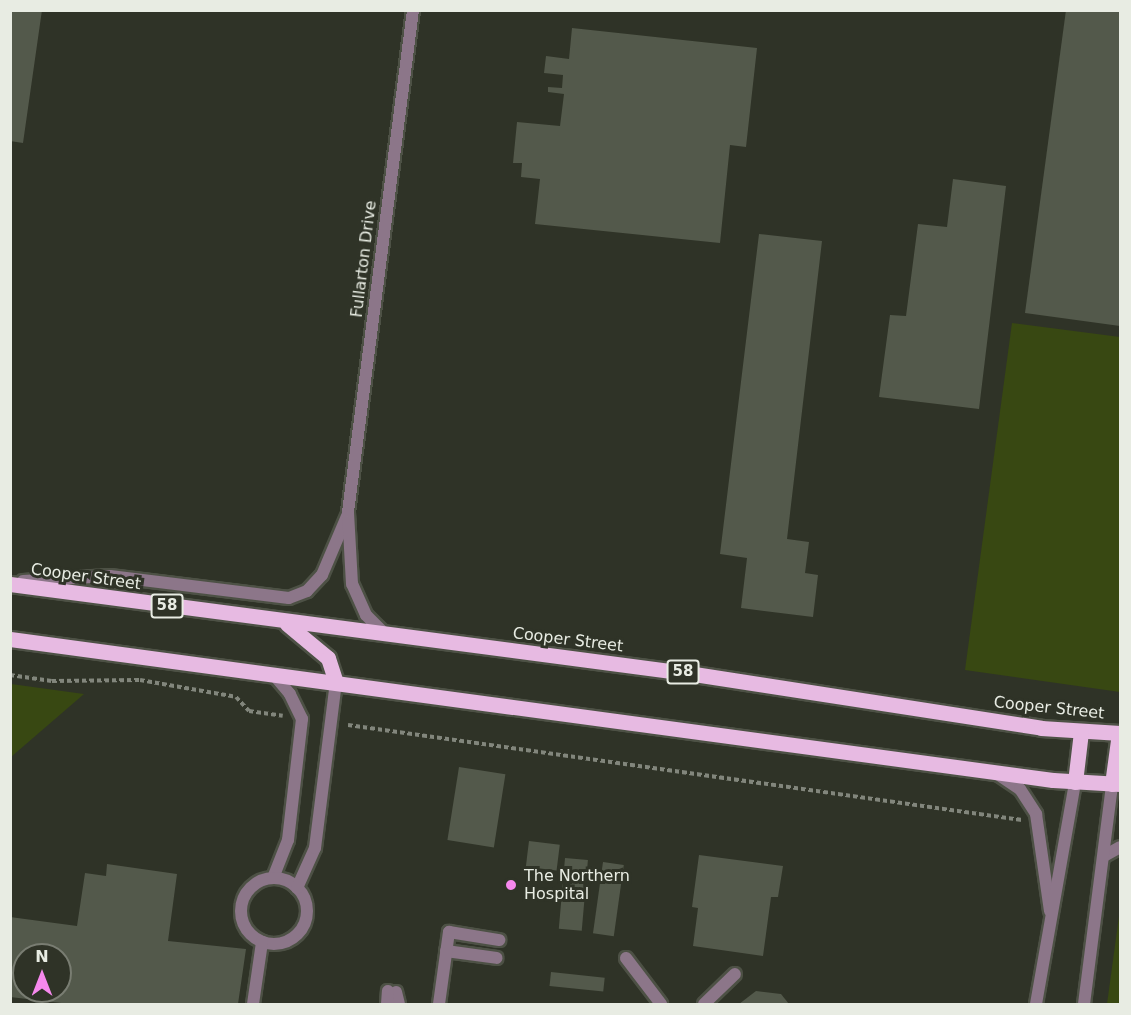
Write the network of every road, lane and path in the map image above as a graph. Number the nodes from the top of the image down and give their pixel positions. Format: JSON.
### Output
{"nodes":[{"id":1,"x":413,"y":10,"type":"edge"},
{"id":2,"x":348,"y":512,"type":"junction"},
{"id":3,"x":10,"y":583,"type":"edge"},
{"id":4,"x":285,"y":622,"type":"junction"},
{"id":5,"x":386,"y":635,"type":"junction"},
{"id":6,"x":10,"y":639,"type":"edge"},
{"id":7,"x":10,"y":675,"type":"edge"},
{"id":8,"x":274,"y":675,"type":"junction"},
{"id":9,"x":336,"y":682,"type":"junction"},
{"id":10,"x":302,"y":719,"type":"junction"},
{"id":11,"x":332,"y":723,"type":"junction"},
{"id":12,"x":1081,"y":732,"type":"junction"},
{"id":13,"x":1120,"y":733,"type":"edge"},
{"id":14,"x":992,"y":770,"type":"junction"},
{"id":15,"x":1075,"y":782,"type":"junction"},
{"id":16,"x":1116,"y":784,"type":"edge"},
{"id":17,"x":1036,"y":814,"type":"junction"},
{"id":18,"x":1120,"y":847,"type":"edge"},
{"id":19,"x":1104,"y":856,"type":"junction"},
{"id":20,"x":273,"y":878,"type":"junction"},
{"id":21,"x":297,"y":888,"type":"junction"},
{"id":22,"x":1052,"y":921,"type":"junction"},
{"id":23,"x":499,"y":940,"type":"dead end"},
{"id":24,"x":262,"y":942,"type":"junction"},
{"id":25,"x":446,"y":951,"type":"junction"},
{"id":26,"x":497,"y":958,"type":"dead end"},
{"id":27,"x":626,"y":958,"type":"dead end"},
{"id":28,"x":735,"y":974,"type":"dead end"},
{"id":29,"x":394,"y":996,"type":"edge"},
{"id":30,"x":257,"y":1002,"type":"edge"},
{"id":31,"x":387,"y":1005,"type":"edge"},
{"id":32,"x":439,"y":1005,"type":"edge"},
{"id":33,"x":661,"y":1005,"type":"edge"},
{"id":34,"x":704,"y":1005,"type":"edge"},
{"id":35,"x":1036,"y":1005,"type":"edge"},
{"id":36,"x":1084,"y":1005,"type":"edge"}],
"edges":[{"from":1,"to":2,"type":"street","name":"Fullarton Drive"},
{"from":2,"to":3,"type":"street","name":"Fullarton Drive"},
{"from":2,"to":5,"type":"street","name":"Fullarton Drive"},
{"from":3,"to":4,"type":"main road","name":"Cooper Street","number":"58"},
{"from":4,"to":5,"type":"main road","name":"Cooper Street","number":"58"},
{"from":4,"to":9,"type":"main road"},
{"from":5,"to":12,"type":"main road","name":"Cooper Street","number":"58"},
{"from":6,"to":8,"type":"main road"},
{"from":7,"to":10,"type":"path"},
{"from":8,"to":9,"type":"main road"},
{"from":8,"to":10,"type":"street"},
{"from":9,"to":11,"type":"street"},
{"from":9,"to":14,"type":"main road"},
{"from":10,"to":20,"type":"street"},
{"from":11,"to":17,"type":"path"},
{"from":11,"to":21,"type":"street"},
{"from":12,"to":13,"type":"main road","name":"Cooper Street","number":"58"},
{"from":12,"to":15,"type":"main road"},
{"from":13,"to":16,"type":"main road"},
{"from":14,"to":15,"type":"main road"},
{"from":14,"to":17,"type":"street"},
{"from":15,"to":16,"type":"main road"},
{"from":15,"to":22,"type":"street"},
{"from":16,"to":19,"type":"street"},
{"from":17,"to":22,"type":"street"},
{"from":18,"to":19,"type":"street"},
{"from":19,"to":36,"type":"street"},
{"from":20,"to":21,"type":"street"},
{"from":20,"to":24,"type":"street"},
{"from":21,"to":24,"type":"street"},
{"from":22,"to":35,"type":"street"},
{"from":23,"to":25,"type":"street"},
{"from":24,"to":30,"type":"street"},
{"from":25,"to":26,"type":"street"},
{"from":25,"to":32,"type":"street"},
{"from":27,"to":33,"type":"street"},
{"from":28,"to":34,"type":"street"},
{"from":29,"to":31,"type":"street"}]}
